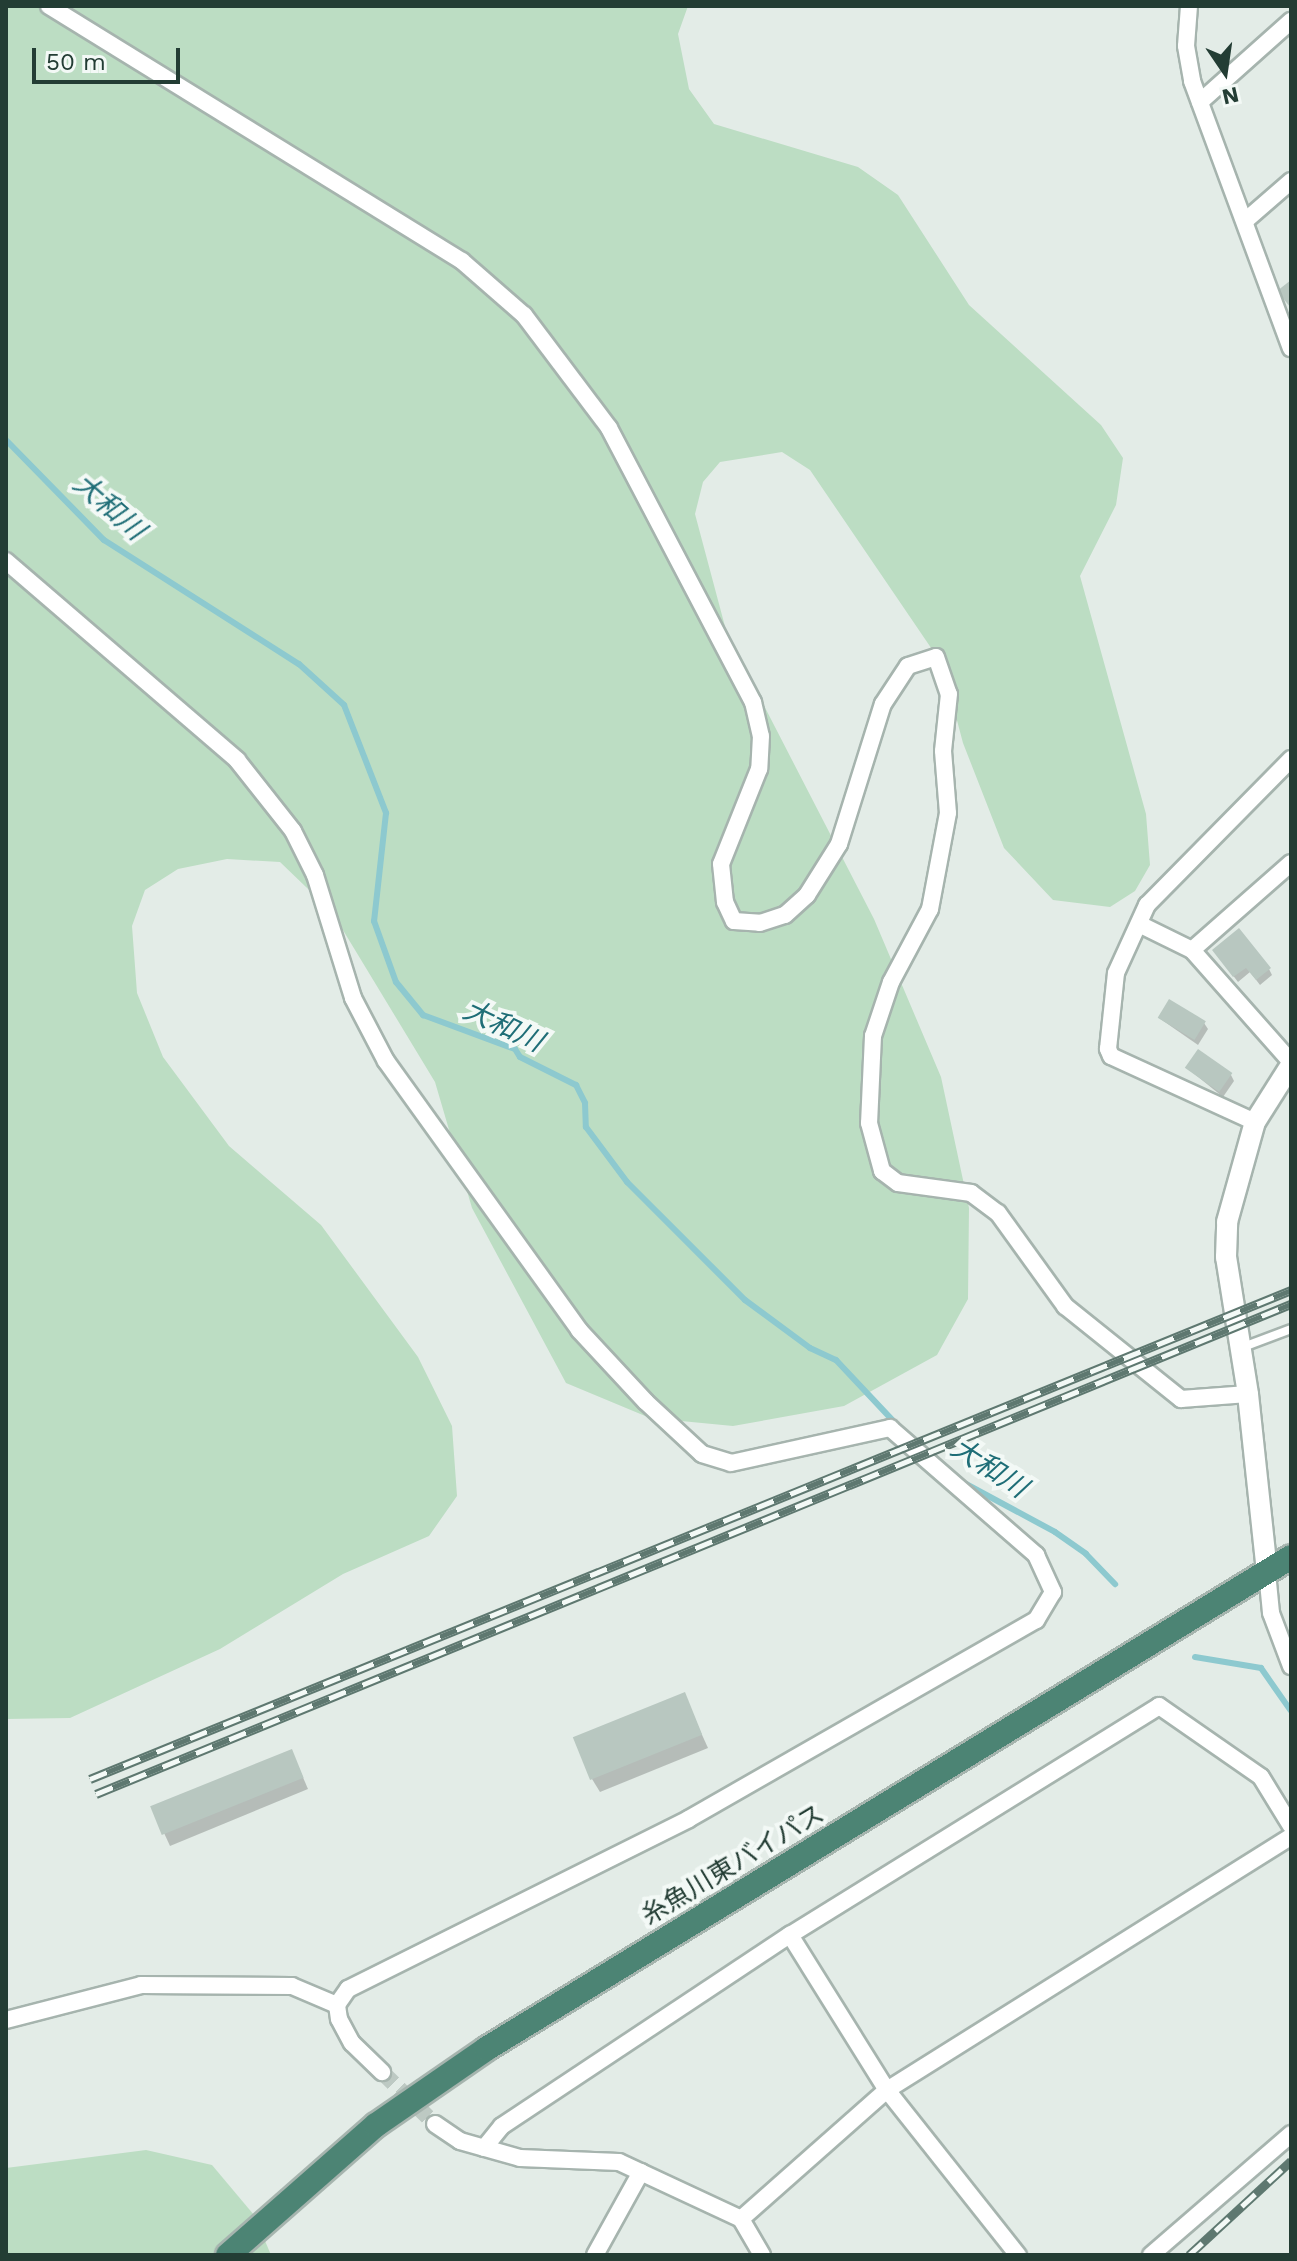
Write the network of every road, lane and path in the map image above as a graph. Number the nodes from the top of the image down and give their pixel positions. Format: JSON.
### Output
{"nodes":[{"id":1,"x":49,"y":6,"type":"edge"},
{"id":2,"x":1189,"y":6,"type":"edge"},
{"id":3,"x":1291,"y":21,"type":"edge"},
{"id":4,"x":1200,"y":102,"type":"junction"},
{"id":5,"x":1291,"y":181,"type":"edge"},
{"id":6,"x":1245,"y":221,"type":"junction"},
{"id":7,"x":1290,"y":346,"type":"edge"},
{"id":8,"x":6,"y":561,"type":"edge"},
{"id":9,"x":1291,"y":759,"type":"edge"},
{"id":10,"x":1291,"y":863,"type":"edge"},
{"id":11,"x":1139,"y":924,"type":"junction"},
{"id":12,"x":1192,"y":950,"type":"junction"},
{"id":13,"x":1291,"y":1064,"type":"edge"},
{"id":14,"x":1255,"y":1122,"type":"junction"},
{"id":15,"x":1291,"y":1329,"type":"edge"},
{"id":16,"x":1241,"y":1348,"type":"junction"},
{"id":17,"x":1248,"y":1394,"type":"junction"},
{"id":18,"x":1291,"y":1557,"type":"edge"},
{"id":19,"x":1267,"y":1572,"type":"junction"},
{"id":20,"x":1291,"y":1666,"type":"edge"},
{"id":21,"x":1291,"y":1826,"type":"edge"},
{"id":22,"x":1291,"y":1837,"type":"edge"},
{"id":23,"x":790,"y":1935,"type":"junction"},
{"id":24,"x":337,"y":2005,"type":"junction"},
{"id":25,"x":6,"y":2020,"type":"edge"},
{"id":26,"x":382,"y":2072,"type":"tunnel mouth"},
{"id":27,"x":887,"y":2090,"type":"junction"},
{"id":28,"x":435,"y":2124,"type":"tunnel mouth"},
{"id":29,"x":1291,"y":2134,"type":"edge"},
{"id":30,"x":484,"y":2148,"type":"junction"},
{"id":31,"x":641,"y":2172,"type":"junction"},
{"id":32,"x":741,"y":2219,"type":"junction"},
{"id":33,"x":228,"y":2255,"type":"edge"},
{"id":34,"x":595,"y":2255,"type":"edge"},
{"id":35,"x":762,"y":2255,"type":"edge"},
{"id":36,"x":1018,"y":2255,"type":"edge"},
{"id":37,"x":1151,"y":2255,"type":"edge"}],
"edges":[{"from":1,"to":17,"type":"street"},
{"from":2,"to":4,"type":"street"},
{"from":3,"to":4,"type":"street"},
{"from":4,"to":6,"type":"street"},
{"from":5,"to":6,"type":"street"},
{"from":6,"to":7,"type":"street"},
{"from":8,"to":24,"type":"street"},
{"from":9,"to":11,"type":"street"},
{"from":10,"to":12,"type":"street"},
{"from":11,"to":12,"type":"street"},
{"from":11,"to":14,"type":"street"},
{"from":12,"to":13,"type":"street"},
{"from":13,"to":14,"type":"street"},
{"from":14,"to":16,"type":"street"},
{"from":15,"to":16,"type":"lane"},
{"from":16,"to":17,"type":"street"},
{"from":17,"to":19,"type":"street"},
{"from":18,"to":19,"type":"highway","name":"糸魚川東バイパス"},
{"from":19,"to":20,"type":"street"},
{"from":19,"to":33,"type":"highway","name":"糸魚川東バイパス"},
{"from":21,"to":23,"type":"street"},
{"from":22,"to":27,"type":"street"},
{"from":23,"to":27,"type":"street"},
{"from":23,"to":30,"type":"street"},
{"from":24,"to":25,"type":"street"},
{"from":24,"to":26,"type":"street"},
{"from":27,"to":32,"type":"street"},
{"from":27,"to":36,"type":"street"},
{"from":28,"to":30,"type":"street"},
{"from":29,"to":37,"type":"street"},
{"from":30,"to":31,"type":"street"},
{"from":31,"to":32,"type":"street"},
{"from":31,"to":34,"type":"street"},
{"from":32,"to":35,"type":"street"}]}
